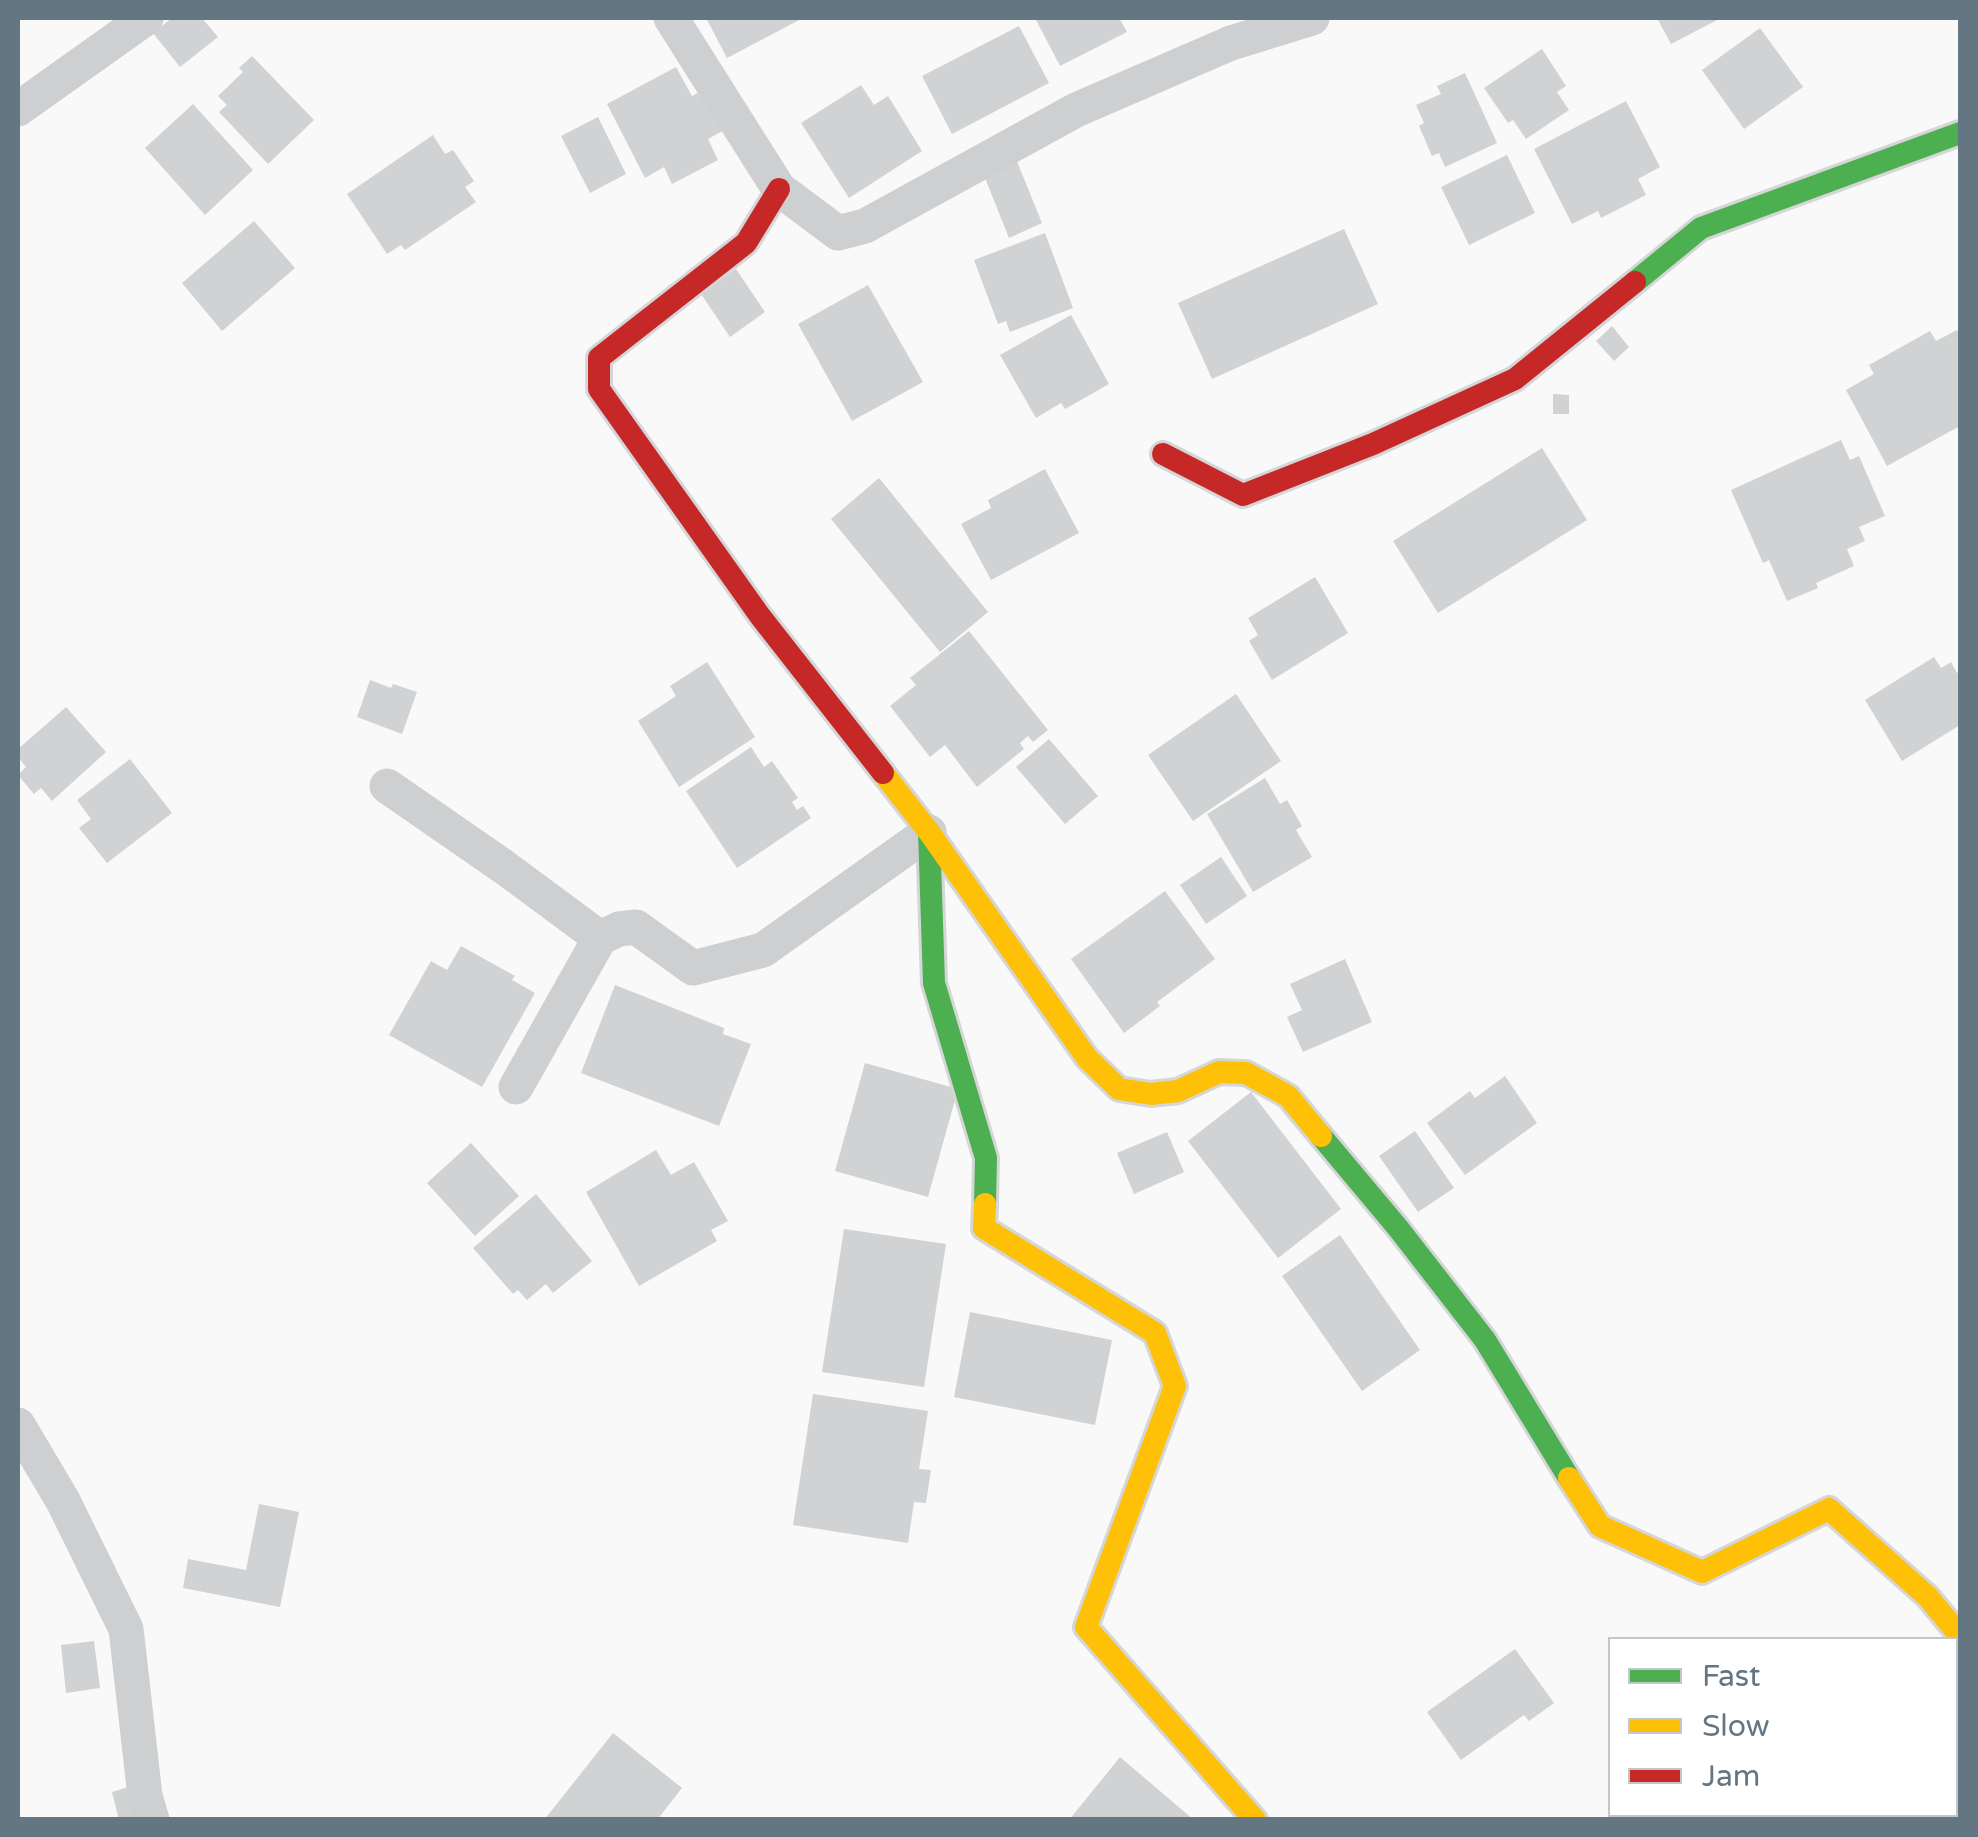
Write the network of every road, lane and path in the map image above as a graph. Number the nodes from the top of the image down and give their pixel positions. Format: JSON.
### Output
{"nodes":[{"id":1,"x":146,"y":18,"type":"edge"},
{"id":2,"x":671,"y":18,"type":"edge"},
{"id":3,"x":1312,"y":18,"type":"edge"},
{"id":4,"x":18,"y":109,"type":"edge"},
{"id":5,"x":1960,"y":133,"type":"edge"},
{"id":6,"x":779,"y":188,"type":"junction"},
{"id":7,"x":1163,"y":454,"type":"dead end"},
{"id":8,"x":386,"y":786,"type":"dead end"},
{"id":9,"x":929,"y":832,"type":"junction"},
{"id":10,"x":600,"y":938,"type":"junction"},
{"id":11,"x":516,"y":1087,"type":"dead end"},
{"id":12,"x":18,"y":1425,"type":"edge"},
{"id":13,"x":1960,"y":1636,"type":"edge"},
{"id":14,"x":152,"y":1820,"type":"edge"},
{"id":15,"x":1254,"y":1820,"type":"edge"}],
"edges":[{"from":1,"to":4,"type":"street"},
{"from":2,"to":6,"type":"street"},
{"from":3,"to":6,"type":"street"},
{"from":5,"to":7,"type":"street"},
{"from":6,"to":9,"type":"street"},
{"from":8,"to":10,"type":"street"},
{"from":9,"to":10,"type":"street"},
{"from":9,"to":13,"type":"street"},
{"from":9,"to":15,"type":"street"},
{"from":10,"to":11,"type":"street"},
{"from":12,"to":14,"type":"street"}]}
